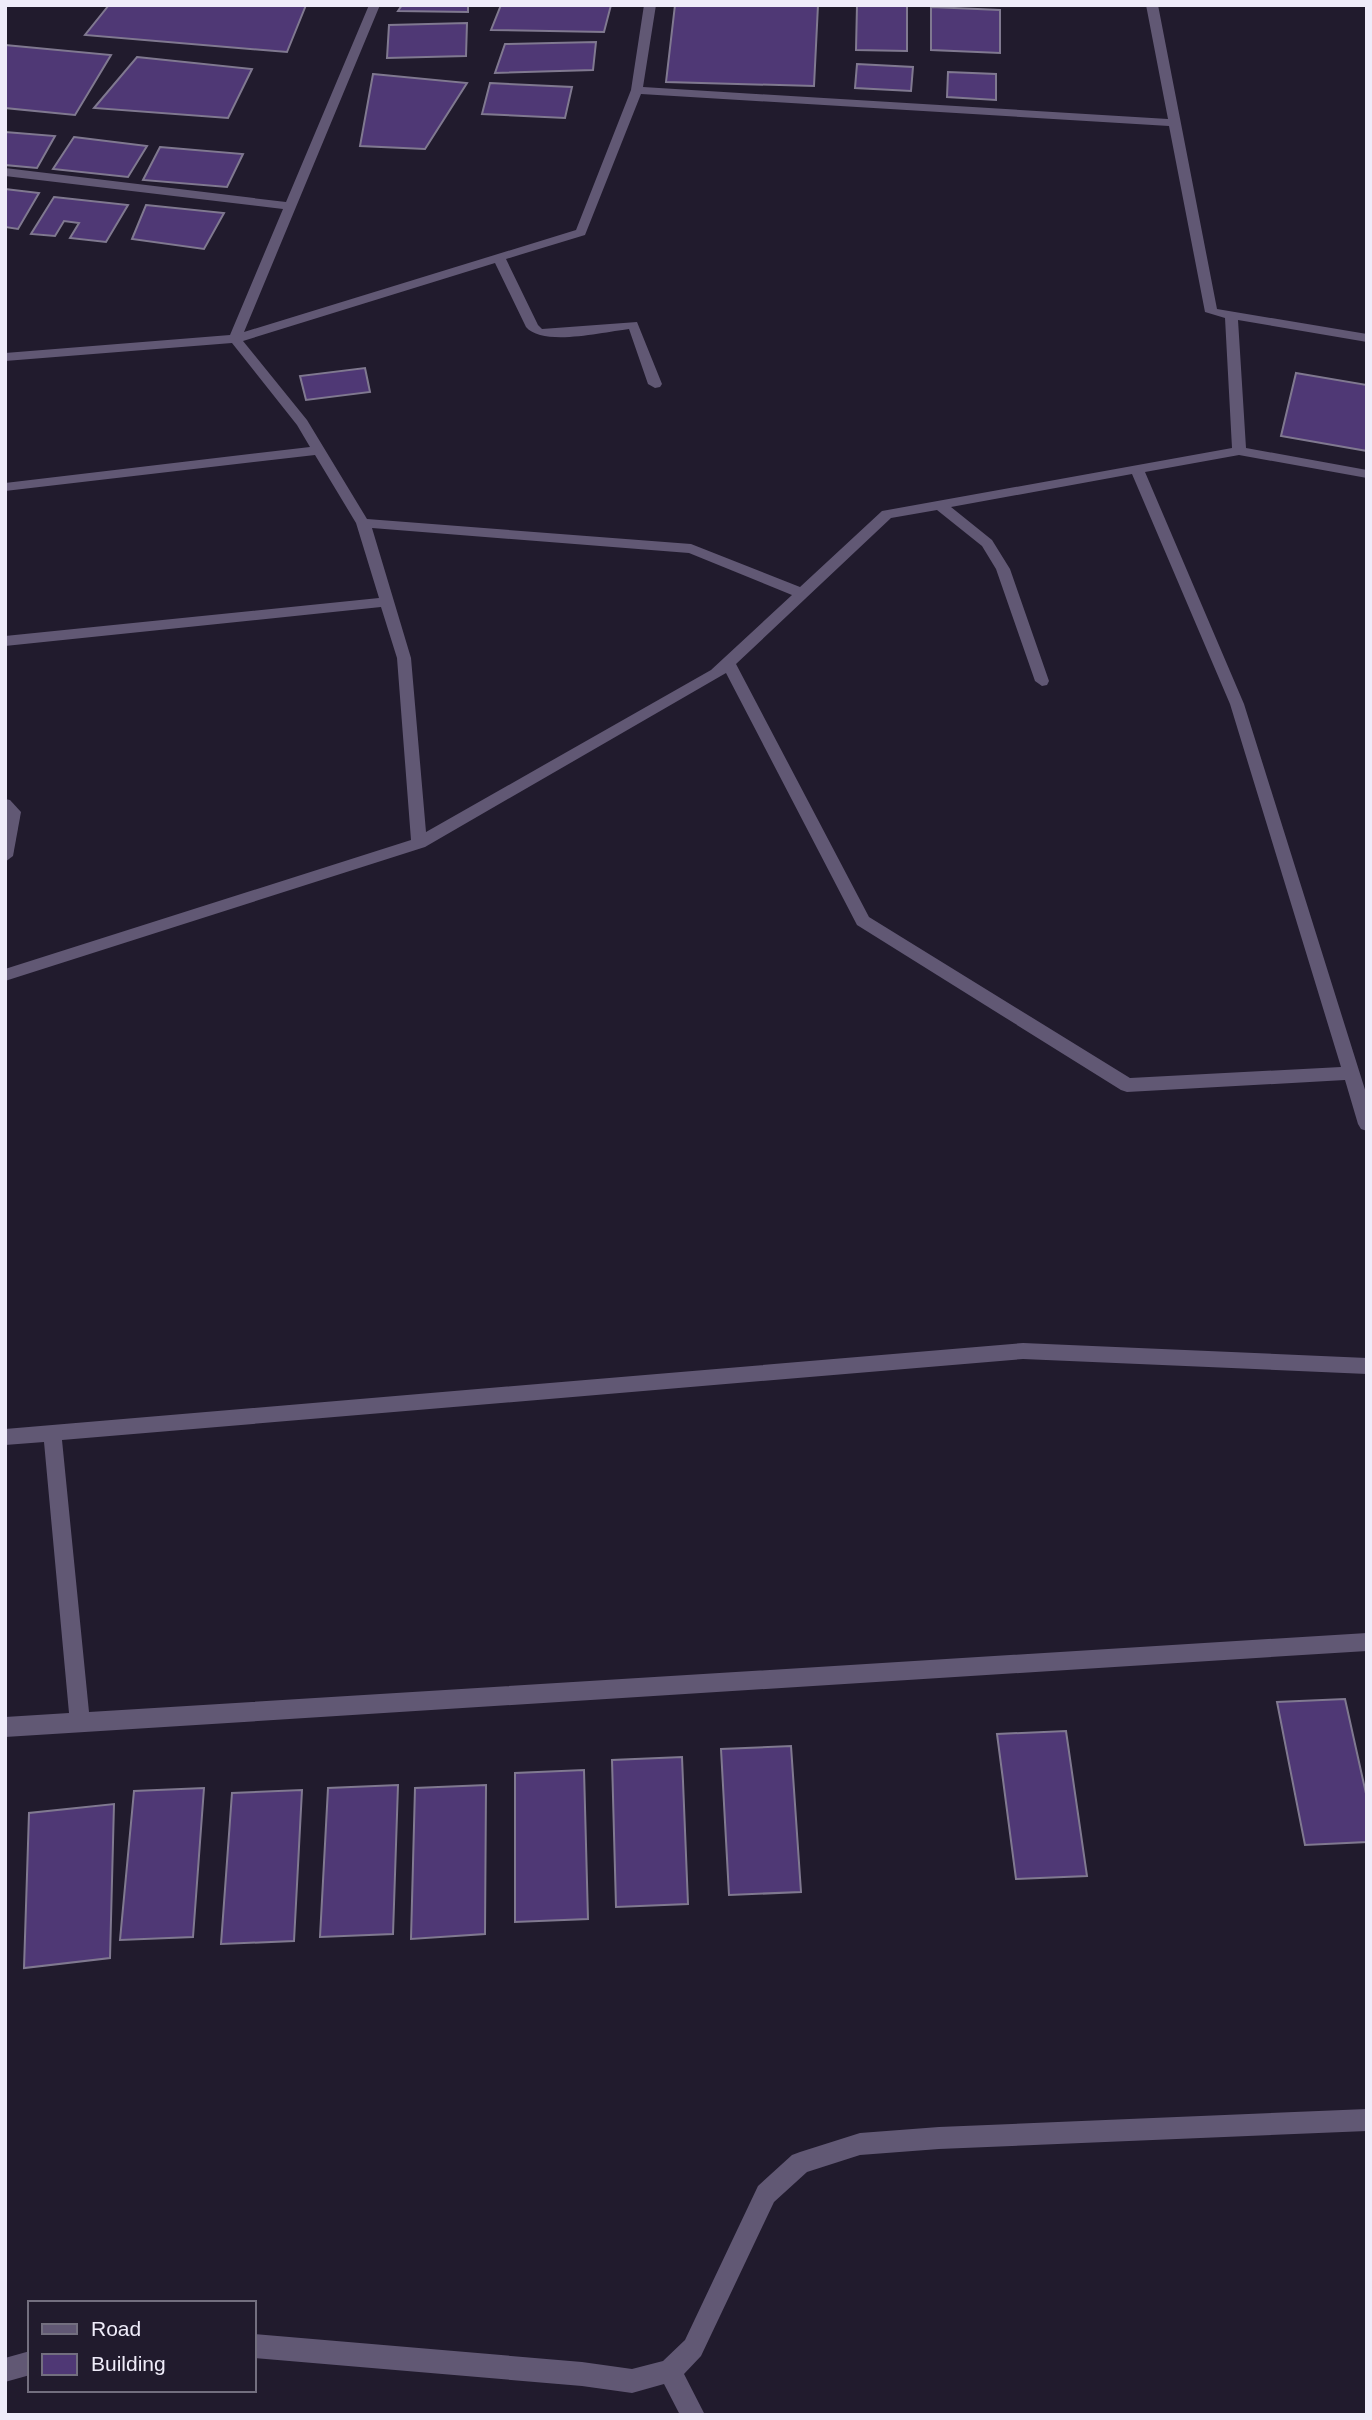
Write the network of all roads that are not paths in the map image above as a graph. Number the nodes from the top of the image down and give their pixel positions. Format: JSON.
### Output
{"nodes":[{"id":1,"x":375,"y":5,"type":"edge"},
{"id":2,"x":650,"y":5,"type":"edge"},
{"id":3,"x":1152,"y":5,"type":"edge"},
{"id":4,"x":637,"y":90,"type":"junction"},
{"id":5,"x":1175,"y":123,"type":"junction"},
{"id":6,"x":5,"y":172,"type":"edge"},
{"id":7,"x":291,"y":206,"type":"junction"},
{"id":8,"x":499,"y":257,"type":"junction"},
{"id":9,"x":1231,"y":315,"type":"junction"},
{"id":10,"x":1367,"y":338,"type":"edge"},
{"id":11,"x":235,"y":339,"type":"junction"},
{"id":12,"x":5,"y":357,"type":"edge"},
{"id":13,"x":655,"y":384,"type":"dead end"},
{"id":14,"x":319,"y":450,"type":"junction"},
{"id":15,"x":1239,"y":451,"type":"junction"},
{"id":16,"x":1137,"y":469,"type":"junction"},
{"id":17,"x":1367,"y":474,"type":"edge"},
{"id":18,"x":5,"y":486,"type":"edge"},
{"id":19,"x":939,"y":505,"type":"junction"},
{"id":20,"x":363,"y":523,"type":"junction"},
{"id":21,"x":803,"y":593,"type":"junction"},
{"id":22,"x":387,"y":602,"type":"junction"},
{"id":23,"x":5,"y":641,"type":"edge"},
{"id":24,"x":728,"y":663,"type":"junction"},
{"id":25,"x":1042,"y":681,"type":"dead end"},
{"id":26,"x":5,"y":804,"type":"edge"},
{"id":27,"x":419,"y":843,"type":"junction"},
{"id":28,"x":5,"y":856,"type":"edge"},
{"id":29,"x":5,"y":975,"type":"edge"},
{"id":30,"x":1351,"y":1073,"type":"junction"},
{"id":31,"x":1367,"y":1124,"type":"edge"},
{"id":32,"x":1367,"y":1366,"type":"edge"},
{"id":33,"x":52,"y":1433,"type":"junction"},
{"id":34,"x":5,"y":1437,"type":"edge"},
{"id":35,"x":1367,"y":1642,"type":"edge"},
{"id":36,"x":80,"y":1722,"type":"junction"},
{"id":37,"x":5,"y":1727,"type":"edge"},
{"id":38,"x":1367,"y":2120,"type":"edge"},
{"id":39,"x":256,"y":2346,"type":"edge"},
{"id":40,"x":28,"y":2364,"type":"edge"},
{"id":41,"x":5,"y":2370,"type":"edge"},
{"id":42,"x":670,"y":2371,"type":"junction"},
{"id":43,"x":693,"y":2415,"type":"edge"}],
"edges":[{"from":1,"to":7,"type":"street"},
{"from":2,"to":4,"type":"street"},
{"from":3,"to":5,"type":"street"},
{"from":4,"to":5,"type":"street"},
{"from":4,"to":8,"type":"street"},
{"from":5,"to":9,"type":"street"},
{"from":6,"to":7,"type":"street"},
{"from":7,"to":11,"type":"street"},
{"from":8,"to":11,"type":"street"},
{"from":8,"to":13,"type":"street"},
{"from":9,"to":10,"type":"street"},
{"from":9,"to":15,"type":"street"},
{"from":11,"to":12,"type":"street"},
{"from":11,"to":14,"type":"street"},
{"from":14,"to":18,"type":"street"},
{"from":14,"to":20,"type":"street"},
{"from":15,"to":16,"type":"street"},
{"from":15,"to":17,"type":"street"},
{"from":16,"to":19,"type":"street"},
{"from":16,"to":30,"type":"street"},
{"from":19,"to":21,"type":"street"},
{"from":19,"to":25,"type":"street"},
{"from":20,"to":21,"type":"street"},
{"from":20,"to":22,"type":"street"},
{"from":21,"to":24,"type":"street"},
{"from":22,"to":23,"type":"street"},
{"from":22,"to":27,"type":"street"},
{"from":24,"to":27,"type":"street"},
{"from":24,"to":30,"type":"street"},
{"from":26,"to":28,"type":"street"},
{"from":27,"to":29,"type":"street"},
{"from":30,"to":31,"type":"street"},
{"from":32,"to":33,"type":"street"},
{"from":33,"to":34,"type":"street"},
{"from":33,"to":36,"type":"street"},
{"from":35,"to":36,"type":"street"},
{"from":36,"to":37,"type":"street"},
{"from":38,"to":42,"type":"street"},
{"from":39,"to":42,"type":"street"},
{"from":40,"to":41,"type":"street"},
{"from":42,"to":43,"type":"street"}]}
